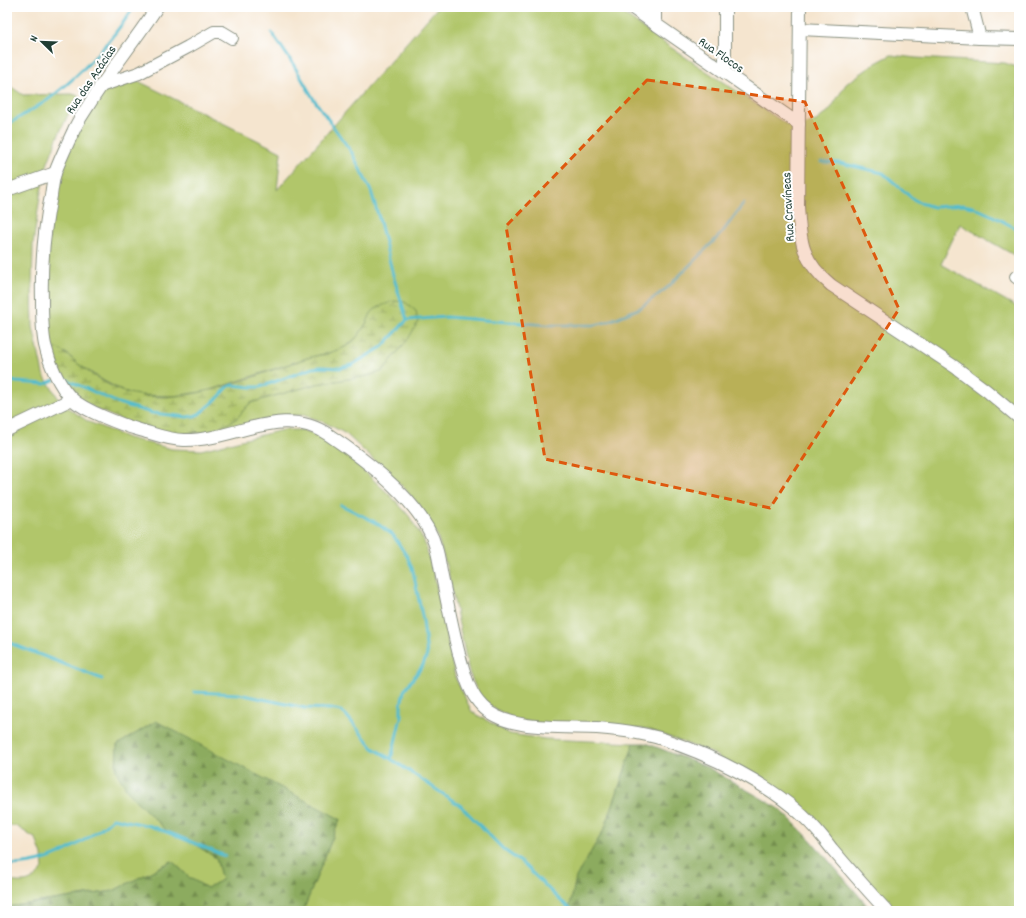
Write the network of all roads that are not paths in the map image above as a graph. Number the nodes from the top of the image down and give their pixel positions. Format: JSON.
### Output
{"nodes":[{"id":1,"x":157,"y":7,"type":"edge"},
{"id":2,"x":630,"y":7,"type":"edge"},
{"id":3,"x":655,"y":7,"type":"edge"},
{"id":4,"x":725,"y":7,"type":"edge"},
{"id":5,"x":800,"y":7,"type":"edge"},
{"id":6,"x":972,"y":7,"type":"edge"},
{"id":7,"x":654,"y":24,"type":"junction"},
{"id":8,"x":800,"y":29,"type":"junction"},
{"id":9,"x":232,"y":38,"type":"dead end"},
{"id":10,"x":980,"y":38,"type":"junction"},
{"id":11,"x":1019,"y":39,"type":"edge"},
{"id":12,"x":725,"y":73,"type":"junction"},
{"id":13,"x":100,"y":86,"type":"junction"},
{"id":14,"x":798,"y":124,"type":"junction"},
{"id":15,"x":56,"y":173,"type":"junction"},
{"id":16,"x":7,"y":190,"type":"edge"},
{"id":17,"x":72,"y":398,"type":"junction"},
{"id":18,"x":1019,"y":418,"type":"edge"},
{"id":19,"x":7,"y":430,"type":"edge"},
{"id":20,"x":887,"y":911,"type":"edge"}],
"edges":[{"from":1,"to":13,"type":"street","name":"Rua das Acácias"},
{"from":2,"to":7,"type":"street","name":"Rua Flocos"},
{"from":3,"to":7,"type":"street"},
{"from":4,"to":12,"type":"street"},
{"from":5,"to":8,"type":"street","name":"Rua Cravíneas"},
{"from":6,"to":10,"type":"street"},
{"from":7,"to":12,"type":"street","name":"Rua Flocos"},
{"from":8,"to":10,"type":"street"},
{"from":8,"to":14,"type":"street","name":"Rua Cravíneas"},
{"from":9,"to":13,"type":"street"},
{"from":10,"to":11,"type":"street"},
{"from":12,"to":14,"type":"street","name":"Rua Flocos"},
{"from":13,"to":15,"type":"street","name":"Rua das Acácias"},
{"from":14,"to":18,"type":"street","name":"Rua Cravíneas"},
{"from":15,"to":16,"type":"street"},
{"from":15,"to":17,"type":"street","name":"Rua das Acácias"},
{"from":17,"to":19,"type":"street"},
{"from":17,"to":20,"type":"street"}]}
